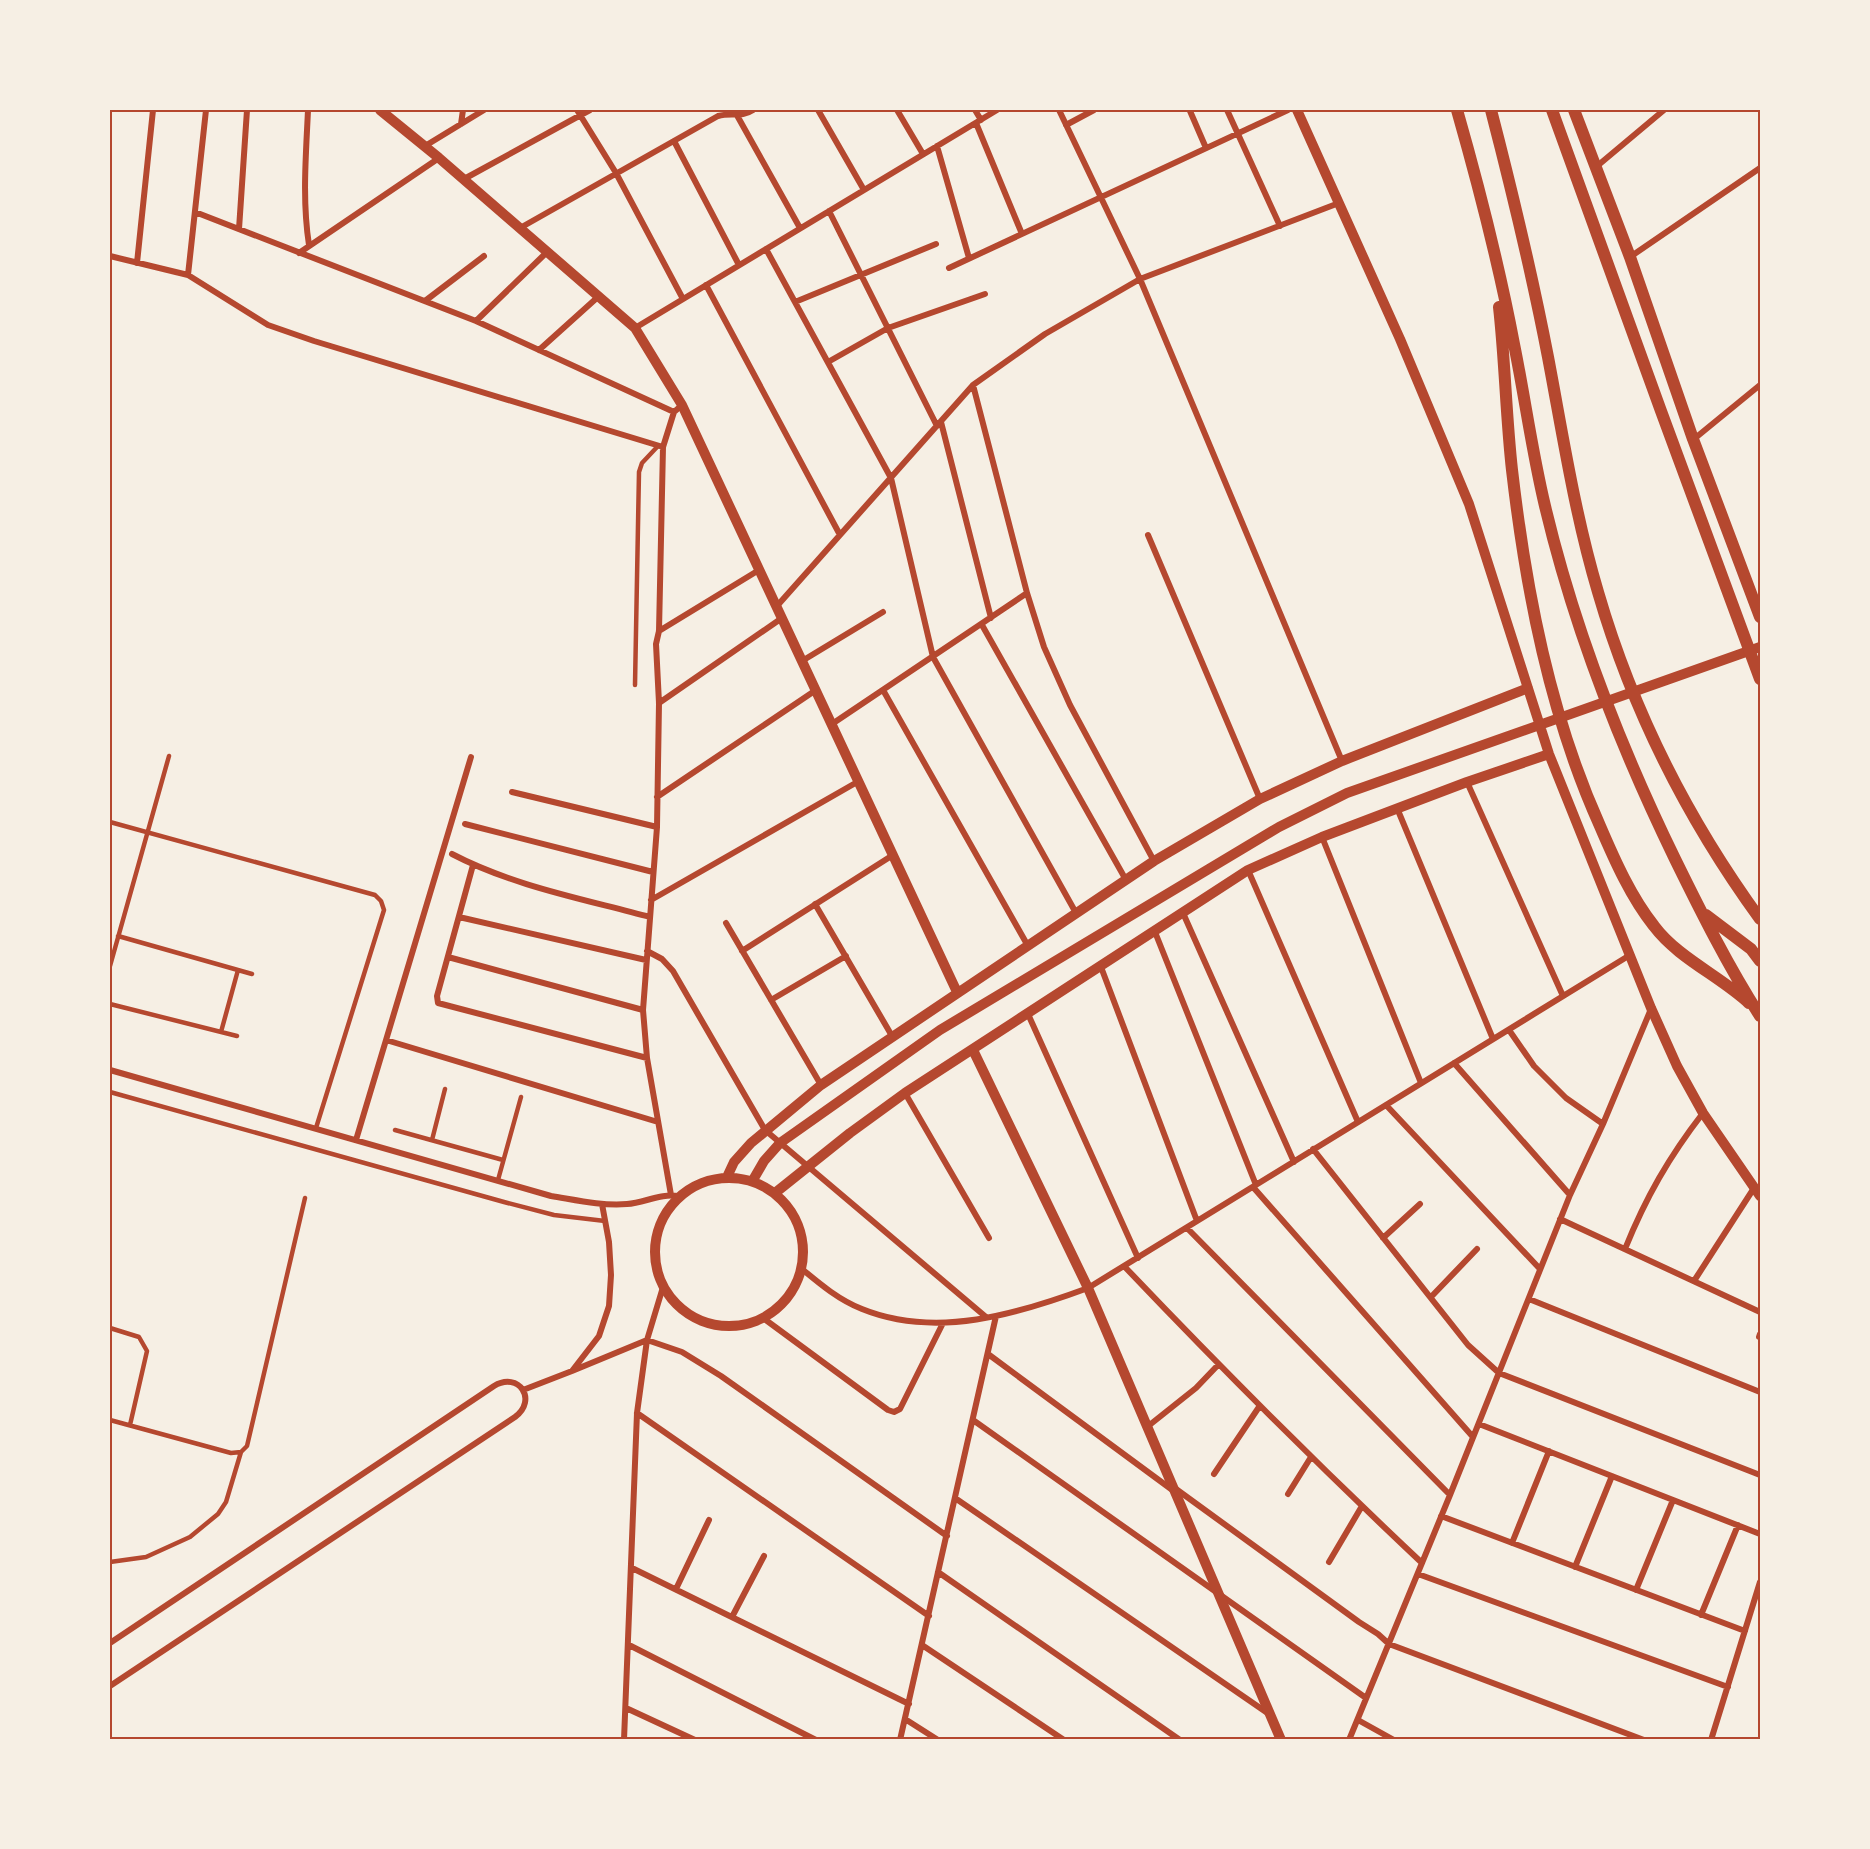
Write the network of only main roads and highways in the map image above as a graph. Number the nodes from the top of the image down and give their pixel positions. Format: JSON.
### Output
{"nodes":[{"id":1,"x":1457,"y":110,"type":"edge"},
{"id":2,"x":1491,"y":110,"type":"edge"},
{"id":3,"x":1552,"y":110,"type":"edge"},
{"id":4,"x":1574,"y":110,"type":"edge"},
{"id":5,"x":1493,"y":249,"type":"junction"},
{"id":6,"x":1759,"y":609,"type":"edge"},
{"id":7,"x":1761,"y":679,"type":"edge"},
{"id":8,"x":1700,"y":911,"type":"junction"},
{"id":9,"x":1761,"y":919,"type":"edge"},
{"id":10,"x":1761,"y":961,"type":"edge"},
{"id":11,"x":1759,"y":1014,"type":"edge"}],
"edges":[{"from":1,"to":5,"type":"main road"},
{"from":2,"to":9,"type":"main road"},
{"from":3,"to":7,"type":"main road"},
{"from":4,"to":6,"type":"main road"},
{"from":5,"to":8,"type":"main road"},
{"from":5,"to":11,"type":"main road"},
{"from":8,"to":10,"type":"main road"},
{"from":8,"to":11,"type":"main road"}]}
